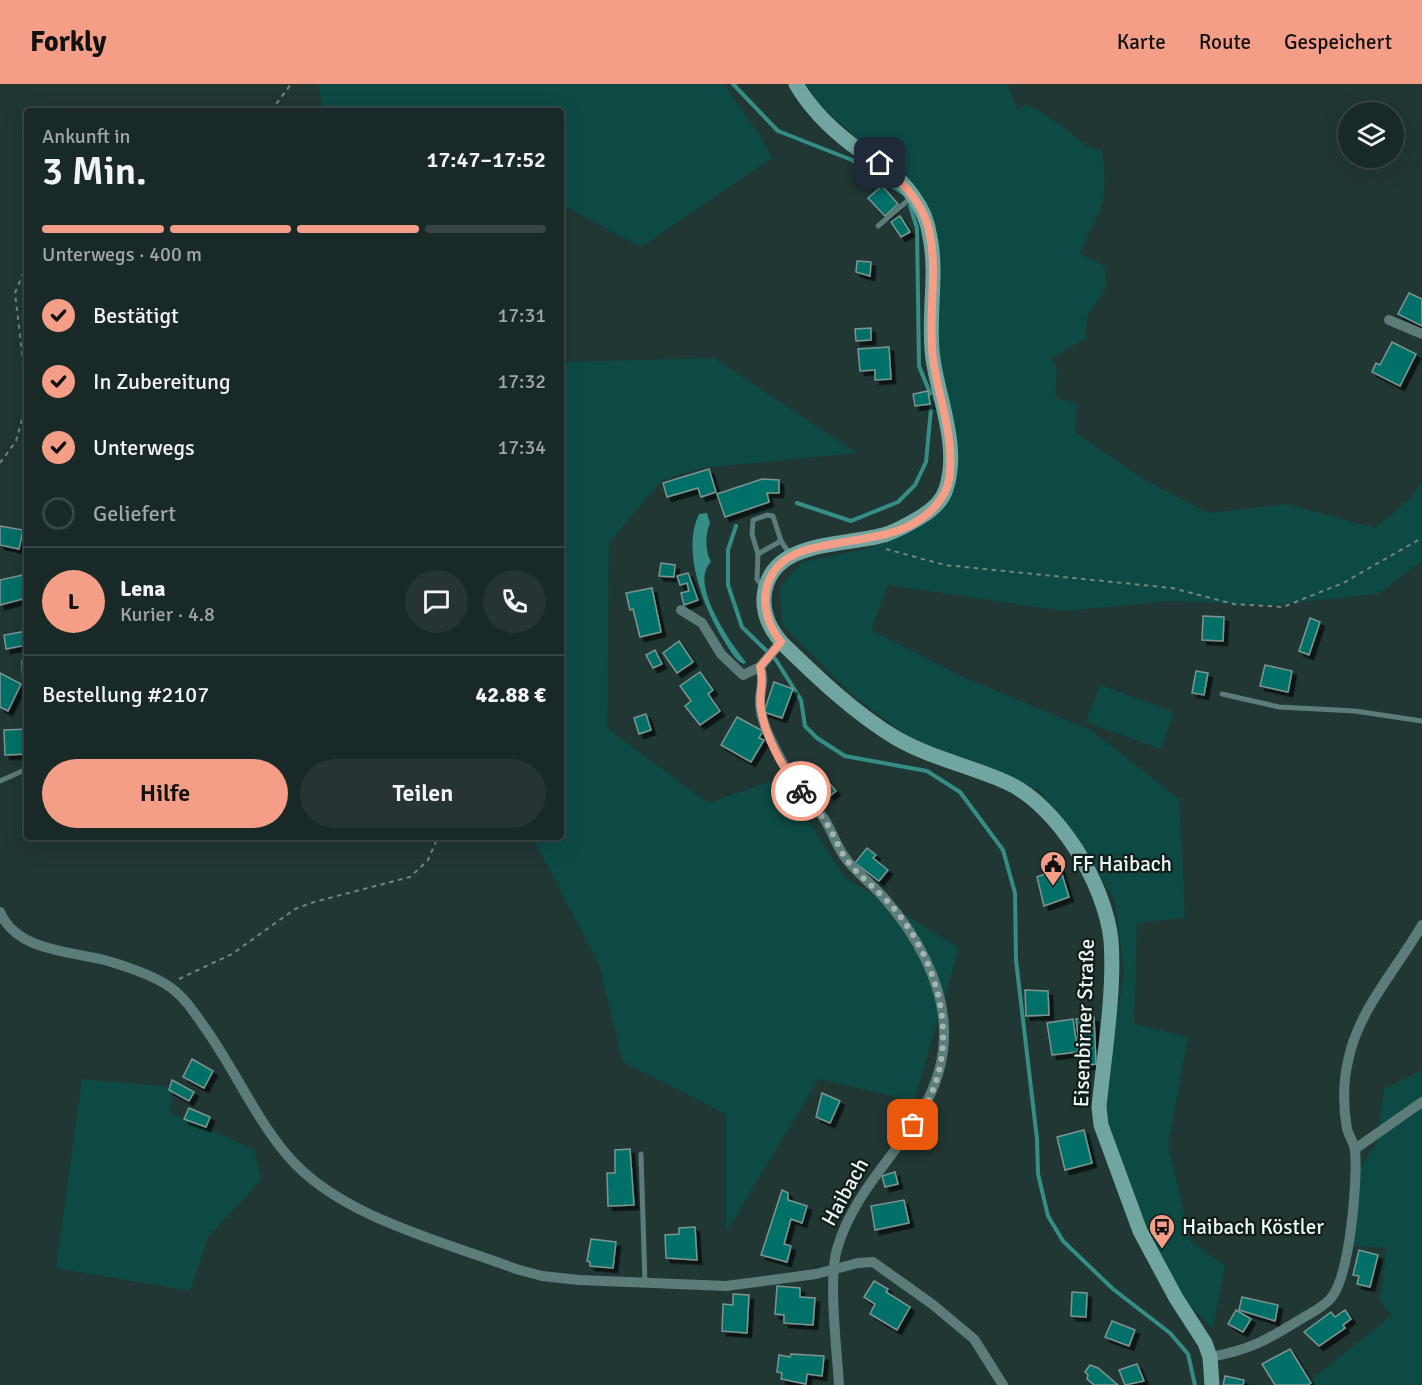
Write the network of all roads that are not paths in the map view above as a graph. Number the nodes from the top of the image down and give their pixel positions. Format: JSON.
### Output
{"nodes":[{"id":1,"x":796,"y":84,"type":"edge"},
{"id":2,"x":913,"y":196,"type":"junction"},
{"id":3,"x":878,"y":226,"type":"dead end"},
{"id":4,"x":1389,"y":320,"type":"dead end"},
{"id":5,"x":1422,"y":334,"type":"edge"},
{"id":6,"x":781,"y":541,"type":"junction"},
{"id":7,"x":758,"y":554,"type":"junction"},
{"id":8,"x":791,"y":556,"type":"junction"},
{"id":9,"x":765,"y":590,"type":"junction"},
{"id":10,"x":681,"y":610,"type":"dead end"},
{"id":11,"x":777,"y":647,"type":"junction"},
{"id":12,"x":762,"y":664,"type":"junction"},
{"id":13,"x":1222,"y":694,"type":"dead end"},
{"id":14,"x":1422,"y":721,"type":"edge"},
{"id":15,"x":24,"y":770,"type":"edge"},
{"id":16,"x":0,"y":781,"type":"edge"},
{"id":17,"x":0,"y":912,"type":"edge"},
{"id":18,"x":1422,"y":925,"type":"edge"},
{"id":19,"x":1422,"y":1102,"type":"edge"},
{"id":20,"x":1355,"y":1149,"type":"junction"},
{"id":21,"x":641,"y":1154,"type":"dead end"},
{"id":22,"x":834,"y":1270,"type":"junction"},
{"id":23,"x":645,"y":1284,"type":"junction"},
{"id":24,"x":1210,"y":1357,"type":"junction"},
{"id":25,"x":839,"y":1385,"type":"edge"},
{"id":26,"x":1003,"y":1385,"type":"edge"},
{"id":27,"x":1212,"y":1385,"type":"edge"}],
"edges":[{"from":1,"to":2,"type":"main road"},
{"from":2,"to":3,"type":"lane"},
{"from":2,"to":8,"type":"main road"},
{"from":4,"to":5,"type":"street"},
{"from":6,"to":7,"type":"lane"},
{"from":6,"to":7,"type":"lane"},
{"from":6,"to":8,"type":"lane"},
{"from":7,"to":9,"type":"lane"},
{"from":8,"to":9,"type":"main road"},
{"from":9,"to":11,"type":"main road","name":"Eisenbirner Straße"},
{"from":10,"to":12,"type":"street"},
{"from":11,"to":12,"type":"street"},
{"from":11,"to":24,"type":"main road","name":"Eisenbirner Straße"},
{"from":12,"to":22,"type":"street","name":"Haibach"},
{"from":13,"to":14,"type":"lane"},
{"from":15,"to":16,"type":"lane"},
{"from":17,"to":23,"type":"street"},
{"from":18,"to":20,"type":"street"},
{"from":19,"to":20,"type":"street"},
{"from":20,"to":24,"type":"street"},
{"from":21,"to":23,"type":"lane"},
{"from":22,"to":23,"type":"street"},
{"from":22,"to":25,"type":"street","name":"Haibach"},
{"from":22,"to":26,"type":"street"},
{"from":24,"to":27,"type":"main road","name":"Eisenbirner Straße"}]}
